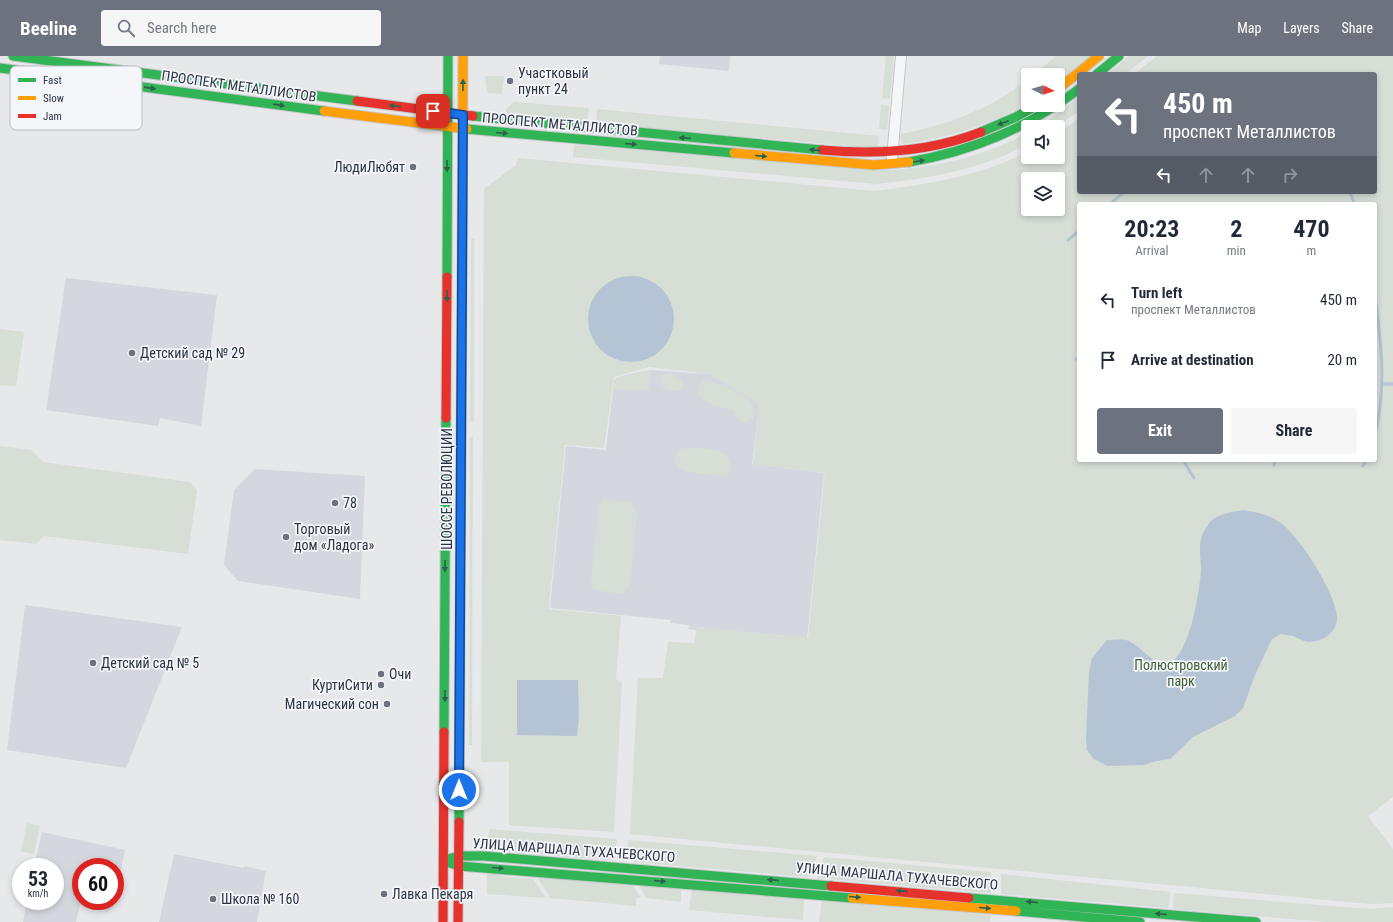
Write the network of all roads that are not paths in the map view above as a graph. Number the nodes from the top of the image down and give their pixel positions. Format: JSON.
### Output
{"nodes":[{"id":1,"x":13,"y":56,"type":"edge"},
{"id":2,"x":448,"y":56,"type":"edge"},
{"id":3,"x":463,"y":56,"type":"edge"},
{"id":4,"x":902,"y":56,"type":"edge"},
{"id":5,"x":1099,"y":56,"type":"edge"},
{"id":6,"x":1119,"y":56,"type":"edge"},
{"id":7,"x":53,"y":59,"type":"edge"},
{"id":8,"x":104,"y":66,"type":"edge"},
{"id":9,"x":0,"y":68,"type":"edge"},
{"id":10,"x":10,"y":69,"type":"edge"},
{"id":11,"x":142,"y":71,"type":"edge"},
{"id":12,"x":1079,"y":72,"type":"edge"},
{"id":13,"x":1099,"y":72,"type":"edge"},
{"id":14,"x":1077,"y":74,"type":"edge"},
{"id":15,"x":1065,"y":83,"type":"edge"},
{"id":16,"x":142,"y":87,"type":"edge"},
{"id":17,"x":1077,"y":91,"type":"edge"},
{"id":18,"x":1027,"y":112,"type":"edge"},
{"id":19,"x":448,"y":113,"type":"junction"},
{"id":20,"x":463,"y":115,"type":"junction"},
{"id":21,"x":448,"y":128,"type":"junction"},
{"id":22,"x":463,"y":130,"type":"junction"},
{"id":23,"x":892,"y":153,"type":"junction"},
{"id":24,"x":892,"y":164,"type":"junction"},
{"id":25,"x":459,"y":856,"type":"junction"},
{"id":26,"x":444,"y":861,"type":"junction"},
{"id":27,"x":459,"y":866,"type":"junction"},
{"id":28,"x":443,"y":922,"type":"edge"},
{"id":29,"x":458,"y":922,"type":"edge"},
{"id":30,"x":1140,"y":922,"type":"edge"},
{"id":31,"x":1256,"y":922,"type":"edge"}],
"edges":[{"from":1,"to":7,"type":"street","name":"ПРОСПЕКТ МЕТАЛЛИСТОВ"},
{"from":2,"to":19,"type":"street","name":"ШОССЕ РЕВОЛЮЦИИ"},
{"from":20,"to":3,"type":"street","name":"ШОССЕ РЕВОЛЮЦИИ","one_way":true},
{"from":4,"to":23,"type":"street"},
{"from":5,"to":12,"type":"street"},
{"from":6,"to":13,"type":"street"},
{"from":8,"to":7,"type":"street","name":"ПРОСПЕКТ МЕТАЛЛИСТОВ","one_way":true},
{"from":9,"to":10,"type":"street","name":"ПРОСПЕКТ МЕТАЛЛИСТОВ"},
{"from":19,"to":11,"type":"street","name":"ПРОСПЕКТ МЕТАЛЛИСТОВ","one_way":true},
{"from":14,"to":15,"type":"street"},
{"from":16,"to":21,"type":"street","name":"ПРОСПЕКТ МЕТАЛЛИСТОВ","one_way":true},
{"from":24,"to":17,"type":"street","name":"ПРОСПЕКТ МЕТАЛЛИСТОВ","one_way":true},
{"from":18,"to":23,"type":"street","name":"ПРОСПЕКТ МЕТАЛЛИСТОВ","one_way":true},
{"from":19,"to":20,"type":"street","name":"ПРОСПЕКТ МЕТАЛЛИСТОВ"},
{"from":19,"to":21,"type":"street","name":"ШОССЕ РЕВОЛЮЦИИ"},
{"from":20,"to":22,"type":"street","name":"ШОССЕ РЕВОЛЮЦИИ"},
{"from":23,"to":20,"type":"street","name":"ПРОСПЕКТ МЕТАЛЛИСТОВ","one_way":true},
{"from":21,"to":22,"type":"street","name":"ПРОСПЕКТ МЕТАЛЛИСТОВ"},
{"from":21,"to":26,"type":"street","name":"ШОССЕ РЕВОЛЮЦИИ","one_way":true},
{"from":22,"to":24,"type":"street","name":"ПРОСПЕКТ МЕТАЛЛИСТОВ","one_way":true},
{"from":22,"to":25,"type":"street","name":"ШОССЕ РЕВОЛЮЦИИ"},
{"from":23,"to":24,"type":"street"},
{"from":25,"to":26,"type":"street","name":"УЛИЦА МАРШАЛА ТУХАЧЕВСКОГО"},
{"from":25,"to":27,"type":"street","name":"ШОССЕ РЕВОЛЮЦИИ"},
{"from":31,"to":25,"type":"street","name":"УЛИЦА МАРШАЛА ТУХАЧЕВСКОГО","one_way":true},
{"from":26,"to":27,"type":"street","name":"УЛИЦА МАРШАЛА ТУХАЧЕВСКОГО"},
{"from":26,"to":28,"type":"street","name":"ШОССЕ РЕВОЛЮЦИИ"},
{"from":27,"to":29,"type":"street","name":"ШОССЕ РЕВОЛЮЦИИ"},
{"from":27,"to":30,"type":"street","name":"УЛИЦА МАРШАЛА ТУХАЧЕВСКОГО","one_way":true}]}
